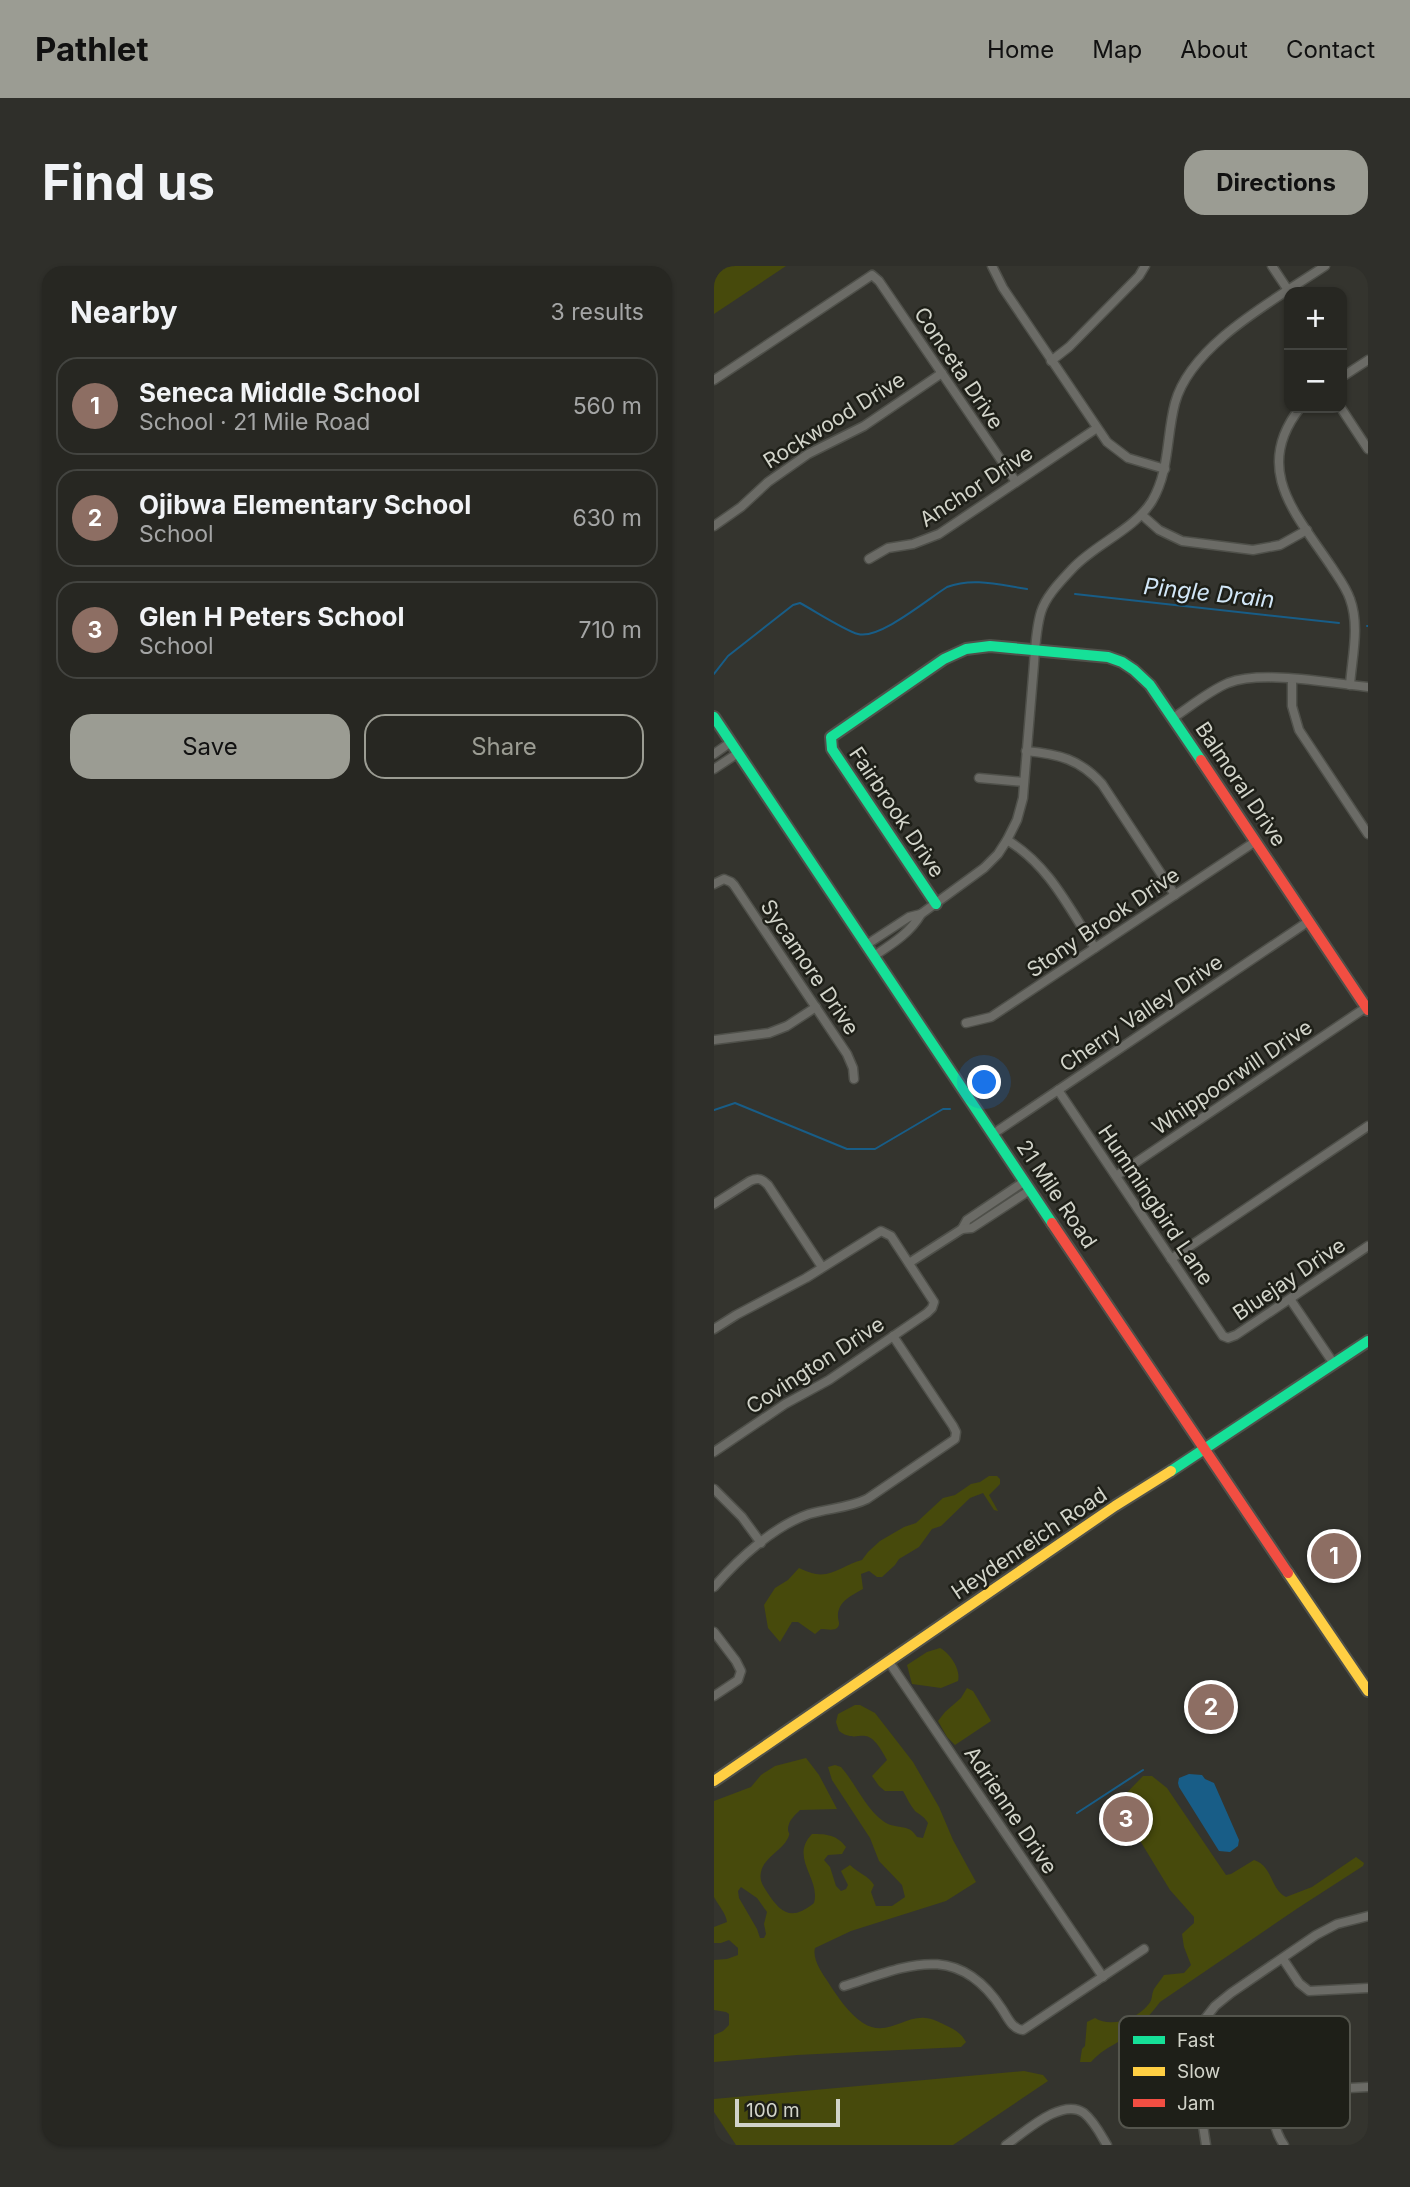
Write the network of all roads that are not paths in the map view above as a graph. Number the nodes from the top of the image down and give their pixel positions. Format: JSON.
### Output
{"nodes":[{"id":1,"x":992,"y":266,"type":"edge"},
{"id":2,"x":1145,"y":266,"type":"edge"},
{"id":3,"x":1272,"y":266,"type":"edge"},
{"id":4,"x":1325,"y":266,"type":"edge"},
{"id":5,"x":1287,"y":287,"type":"edge"},
{"id":6,"x":1294,"y":287,"type":"edge"},
{"id":7,"x":1284,"y":293,"type":"edge"},
{"id":8,"x":1051,"y":360,"type":"junction"},
{"id":9,"x":1368,"y":360,"type":"edge"},
{"id":10,"x":942,"y":373,"type":"junction"},
{"id":11,"x":1347,"y":374,"type":"edge"},
{"id":12,"x":714,"y":380,"type":"edge"},
{"id":13,"x":1297,"y":413,"type":"edge"},
{"id":14,"x":1344,"y":413,"type":"edge"},
{"id":15,"x":1097,"y":428,"type":"junction"},
{"id":16,"x":1368,"y":449,"type":"edge"},
{"id":17,"x":1165,"y":469,"type":"junction"},
{"id":18,"x":1016,"y":482,"type":"junction"},
{"id":19,"x":1142,"y":515,"type":"junction"},
{"id":20,"x":714,"y":526,"type":"edge"},
{"id":21,"x":1307,"y":530,"type":"junction"},
{"id":22,"x":869,"y":559,"type":"dead end"},
{"id":23,"x":1035,"y":650,"type":"junction"},
{"id":24,"x":1292,"y":680,"type":"junction"},
{"id":25,"x":1350,"y":685,"type":"junction"},
{"id":26,"x":1368,"y":687,"type":"edge"},
{"id":27,"x":714,"y":717,"type":"edge"},
{"id":28,"x":1173,"y":718,"type":"junction"},
{"id":29,"x":830,"y":739,"type":"joint"},
{"id":30,"x":731,"y":742,"type":"junction"},
{"id":31,"x":1026,"y":751,"type":"junction"},
{"id":32,"x":738,"y":753,"type":"junction"},
{"id":33,"x":714,"y":754,"type":"edge"},
{"id":34,"x":714,"y":769,"type":"edge"},
{"id":35,"x":979,"y":778,"type":"dead end"},
{"id":36,"x":1024,"y":782,"type":"junction"},
{"id":37,"x":1368,"y":834,"type":"edge"},
{"id":38,"x":1007,"y":840,"type":"junction"},
{"id":39,"x":1255,"y":841,"type":"junction"},
{"id":40,"x":714,"y":884,"type":"edge"},
{"id":41,"x":1175,"y":895,"type":"junction"},
{"id":42,"x":936,"y":904,"type":"junction"},
{"id":43,"x":921,"y":914,"type":"junction"},
{"id":44,"x":1309,"y":921,"type":"junction"},
{"id":45,"x":866,"y":945,"type":"junction"},
{"id":46,"x":1096,"y":948,"type":"junction"},
{"id":47,"x":874,"y":956,"type":"junction"},
{"id":48,"x":816,"y":1007,"type":"junction"},
{"id":49,"x":1368,"y":1008,"type":"edge"},
{"id":50,"x":966,"y":1023,"type":"dead end"},
{"id":51,"x":714,"y":1040,"type":"edge"},
{"id":52,"x":854,"y":1079,"type":"dead end"},
{"id":53,"x":1058,"y":1090,"type":"junction"},
{"id":54,"x":1368,"y":1126,"type":"edge"},
{"id":55,"x":993,"y":1134,"type":"junction"},
{"id":56,"x":1116,"y":1176,"type":"junction"},
{"id":57,"x":1028,"y":1186,"type":"junction"},
{"id":58,"x":714,"y":1204,"type":"edge"},
{"id":59,"x":1368,"y":1246,"type":"edge"},
{"id":60,"x":1171,"y":1259,"type":"junction"},
{"id":61,"x":908,"y":1262,"type":"junction"},
{"id":62,"x":822,"y":1267,"type":"junction"},
{"id":63,"x":1290,"y":1298,"type":"junction"},
{"id":64,"x":714,"y":1329,"type":"edge"},
{"id":65,"x":893,"y":1336,"type":"junction"},
{"id":66,"x":1228,"y":1338,"type":"joint"},
{"id":67,"x":1368,"y":1341,"type":"edge"},
{"id":68,"x":1334,"y":1364,"type":"junction"},
{"id":69,"x":1205,"y":1450,"type":"junction"},
{"id":70,"x":714,"y":1452,"type":"edge"},
{"id":71,"x":714,"y":1489,"type":"edge"},
{"id":72,"x":761,"y":1543,"type":"junction"},
{"id":73,"x":714,"y":1587,"type":"edge"},
{"id":74,"x":714,"y":1632,"type":"edge"},
{"id":75,"x":889,"y":1662,"type":"junction"},
{"id":76,"x":1368,"y":1691,"type":"edge"},
{"id":77,"x":714,"y":1696,"type":"edge"},
{"id":78,"x":714,"y":1781,"type":"edge"},
{"id":79,"x":1368,"y":1916,"type":"edge"},
{"id":80,"x":1144,"y":1949,"type":"dead end"},
{"id":81,"x":1283,"y":1959,"type":"junction"},
{"id":82,"x":1103,"y":1977,"type":"junction"},
{"id":83,"x":844,"y":1986,"type":"dead end"},
{"id":84,"x":1368,"y":1988,"type":"edge"},
{"id":85,"x":1207,"y":2016,"type":"edge"},
{"id":86,"x":1368,"y":2087,"type":"edge"},
{"id":87,"x":1350,"y":2088,"type":"edge"},
{"id":88,"x":1276,"y":2128,"type":"edge"},
{"id":89,"x":1006,"y":2145,"type":"edge"},
{"id":90,"x":1107,"y":2145,"type":"edge"},
{"id":91,"x":1284,"y":2145,"type":"edge"}],
"edges":[{"from":1,"to":8,"type":"street"},
{"from":2,"to":8,"type":"street"},
{"from":3,"to":5,"type":"street"},
{"from":4,"to":6,"type":"street"},
{"from":7,"to":17,"type":"street"},
{"from":8,"to":15,"type":"street"},
{"from":9,"to":11,"type":"street"},
{"from":10,"to":12,"type":"street","name":"Conceta Drive"},
{"from":10,"to":18,"type":"street","name":"Conceta Drive"},
{"from":10,"to":20,"type":"street","name":"Rockwood Drive"},
{"from":13,"to":21,"type":"street"},
{"from":14,"to":16,"type":"street"},
{"from":15,"to":17,"type":"street"},
{"from":15,"to":18,"type":"street","name":"Anchor Drive"},
{"from":17,"to":19,"type":"street"},
{"from":18,"to":22,"type":"street","name":"Anchor Drive"},
{"from":19,"to":21,"type":"street"},
{"from":19,"to":23,"type":"street"},
{"from":21,"to":25,"type":"street"},
{"from":23,"to":28,"type":"street","name":"Balmoral Drive"},
{"from":23,"to":29,"type":"street","name":"Balmoral Drive"},
{"from":23,"to":31,"type":"street"},
{"from":24,"to":25,"type":"street"},
{"from":24,"to":28,"type":"street"},
{"from":24,"to":37,"type":"street"},
{"from":25,"to":26,"type":"street"},
{"from":27,"to":30,"type":"street","name":"21 Mile Road"},
{"from":28,"to":39,"type":"street","name":"Balmoral Drive"},
{"from":29,"to":42,"type":"street","name":"Fairbrook Drive"},
{"from":30,"to":32,"type":"street","name":"21 Mile Road"},
{"from":30,"to":33,"type":"street"},
{"from":31,"to":36,"type":"street"},
{"from":31,"to":41,"type":"street"},
{"from":32,"to":34,"type":"street"},
{"from":32,"to":45,"type":"street","name":"21 Mile Road"},
{"from":35,"to":36,"type":"street"},
{"from":36,"to":38,"type":"street"},
{"from":38,"to":42,"type":"street"},
{"from":38,"to":46,"type":"street"},
{"from":39,"to":41,"type":"street","name":"Stony Brook Drive"},
{"from":39,"to":44,"type":"street","name":"Balmoral Drive"},
{"from":40,"to":48,"type":"street","name":"Sycamore Drive"},
{"from":41,"to":46,"type":"street","name":"Stony Brook Drive"},
{"from":42,"to":43,"type":"street"},
{"from":43,"to":45,"type":"street"},
{"from":43,"to":47,"type":"street"},
{"from":44,"to":49,"type":"street","name":"Balmoral Drive"},
{"from":44,"to":53,"type":"street","name":"Cherry Valley Drive"},
{"from":45,"to":47,"type":"street","name":"21 Mile Road"},
{"from":46,"to":50,"type":"street","name":"Stony Brook Drive"},
{"from":47,"to":55,"type":"street","name":"21 Mile Road"},
{"from":48,"to":51,"type":"street"},
{"from":48,"to":52,"type":"street","name":"Sycamore Drive"},
{"from":49,"to":56,"type":"street","name":"Whippoorwill Drive"},
{"from":53,"to":55,"type":"street","name":"Cherry Valley Drive"},
{"from":53,"to":56,"type":"street","name":"Hummingbird Lane"},
{"from":54,"to":60,"type":"street"},
{"from":55,"to":57,"type":"street","name":"21 Mile Road"},
{"from":56,"to":60,"type":"street","name":"Hummingbird Lane"},
{"from":57,"to":61,"type":"street"},
{"from":57,"to":69,"type":"street","name":"21 Mile Road"},
{"from":58,"to":62,"type":"street"},
{"from":59,"to":63,"type":"street","name":"Bluejay Drive"},
{"from":60,"to":66,"type":"street","name":"Hummingbird Lane"},
{"from":61,"to":62,"type":"street"},
{"from":61,"to":65,"type":"street","name":"Covington Drive"},
{"from":62,"to":64,"type":"street"},
{"from":63,"to":66,"type":"street","name":"Bluejay Drive"},
{"from":63,"to":68,"type":"street"},
{"from":65,"to":70,"type":"street","name":"Covington Drive"},
{"from":65,"to":72,"type":"street"},
{"from":67,"to":68,"type":"street","name":"Heydenreich Road"},
{"from":68,"to":69,"type":"street","name":"Heydenreich Road"},
{"from":69,"to":75,"type":"street","name":"Heydenreich Road"},
{"from":69,"to":76,"type":"street","name":"21 Mile Road"},
{"from":71,"to":72,"type":"street"},
{"from":72,"to":73,"type":"street"},
{"from":74,"to":77,"type":"street"},
{"from":75,"to":78,"type":"street","name":"Heydenreich Road"},
{"from":75,"to":82,"type":"street","name":"Adrienne Drive"},
{"from":79,"to":81,"type":"street"},
{"from":80,"to":82,"type":"street"},
{"from":81,"to":84,"type":"street"},
{"from":81,"to":85,"type":"street"},
{"from":82,"to":83,"type":"street"},
{"from":86,"to":87,"type":"street"},
{"from":88,"to":91,"type":"street"},
{"from":89,"to":90,"type":"street"}]}
